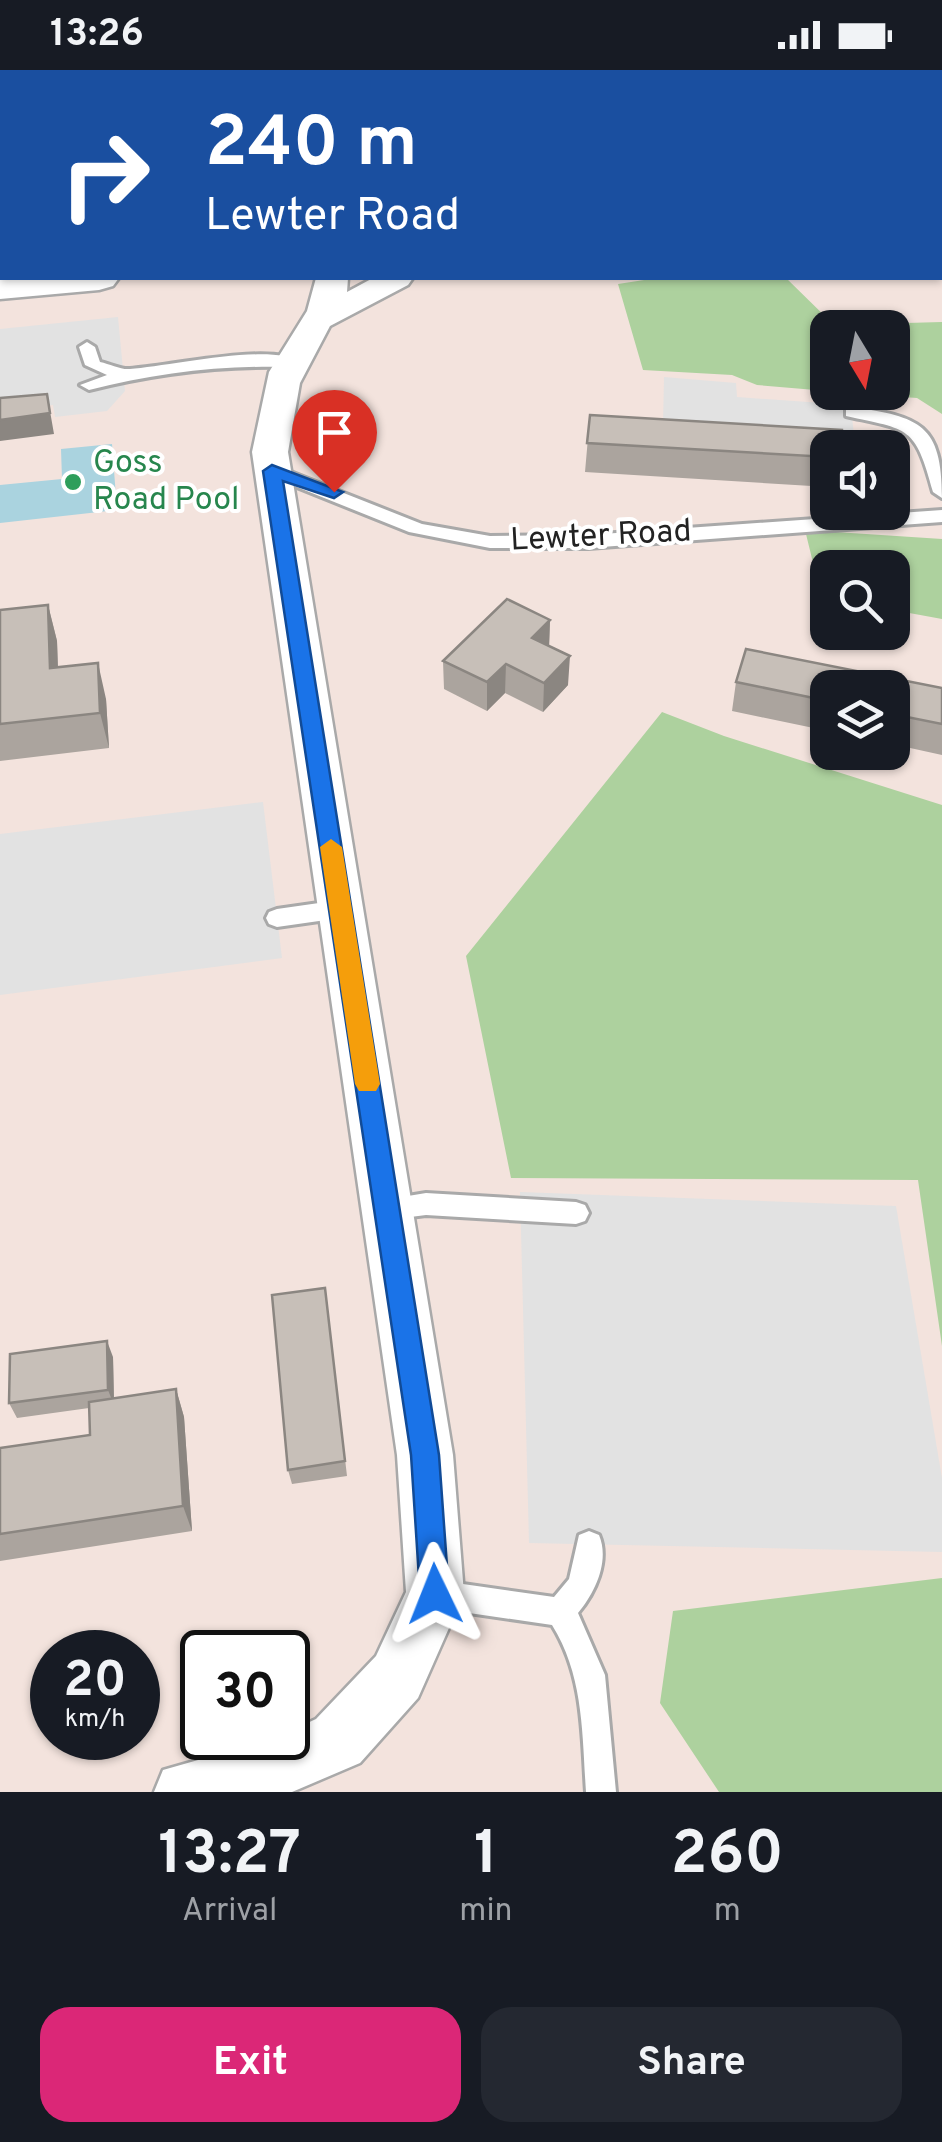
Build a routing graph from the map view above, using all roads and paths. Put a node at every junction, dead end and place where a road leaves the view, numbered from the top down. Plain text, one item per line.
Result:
1 (79, 280) edge
2 (389, 280) edge
3 (0, 288) edge
4 (325, 298) edge
5 (87, 347) dead end
6 (290, 362) junction
7 (124, 374) junction
8 (89, 385) dead end
9 (852, 412) dead end
10 (272, 471) junction
11 (942, 492) edge
12 (942, 516) edge
13 (340, 910) junction
14 (277, 918) dead end
15 (387, 1209) junction
16 (576, 1214) dead end
17 (588, 1545) dead end
18 (435, 1594) junction
19 (560, 1612) junction
20 (184, 1792) edge
21 (602, 1792) edge

1 - 3 street
2 - 4 street
4 - 6 street
5 - 7 lane
6 - 7 lane
6 - 10 street
7 - 8 lane
9 - 11 lane
10 - 12 lane, Lewter Road
10 - 13 street
13 - 14 lane
13 - 15 street
15 - 16 lane
15 - 18 street
17 - 19 lane
18 - 19 lane
18 - 20 street
19 - 21 lane

